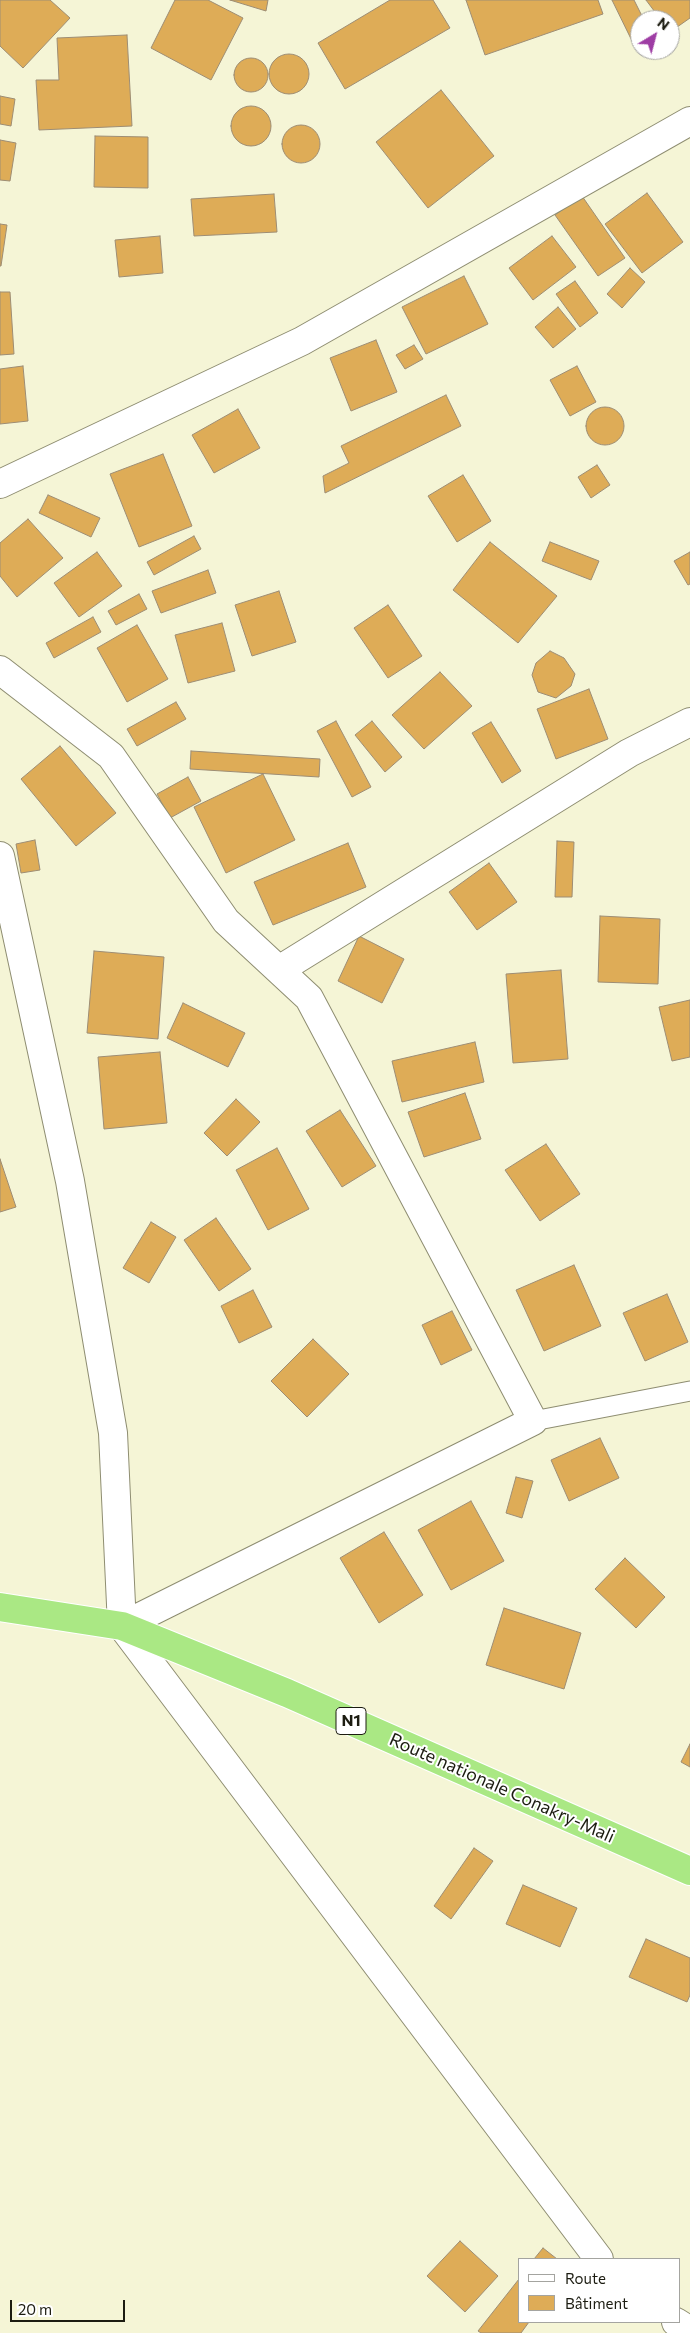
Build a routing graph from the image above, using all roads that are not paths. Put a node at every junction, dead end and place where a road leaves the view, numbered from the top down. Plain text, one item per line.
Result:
1 (690, 121) edge
2 (0, 484) edge
3 (0, 670) edge
4 (690, 722) edge
5 (0, 856) edge
6 (279, 970) junction
7 (690, 1391) edge
8 (533, 1421) junction
9 (0, 1607) edge
10 (122, 1626) junction
11 (690, 1871) edge
12 (598, 2258) edge
13 (678, 2323) edge
14 (690, 2331) edge

1 - 2 street
3 - 6 street
4 - 6 street
5 - 10 street
6 - 8 street
7 - 8 lane
8 - 10 street
9 - 10 highway, Route nationale Conakry-Mali / N1
10 - 11 highway, Route nationale Conakry-Mali / N1
10 - 12 street
13 - 14 street

